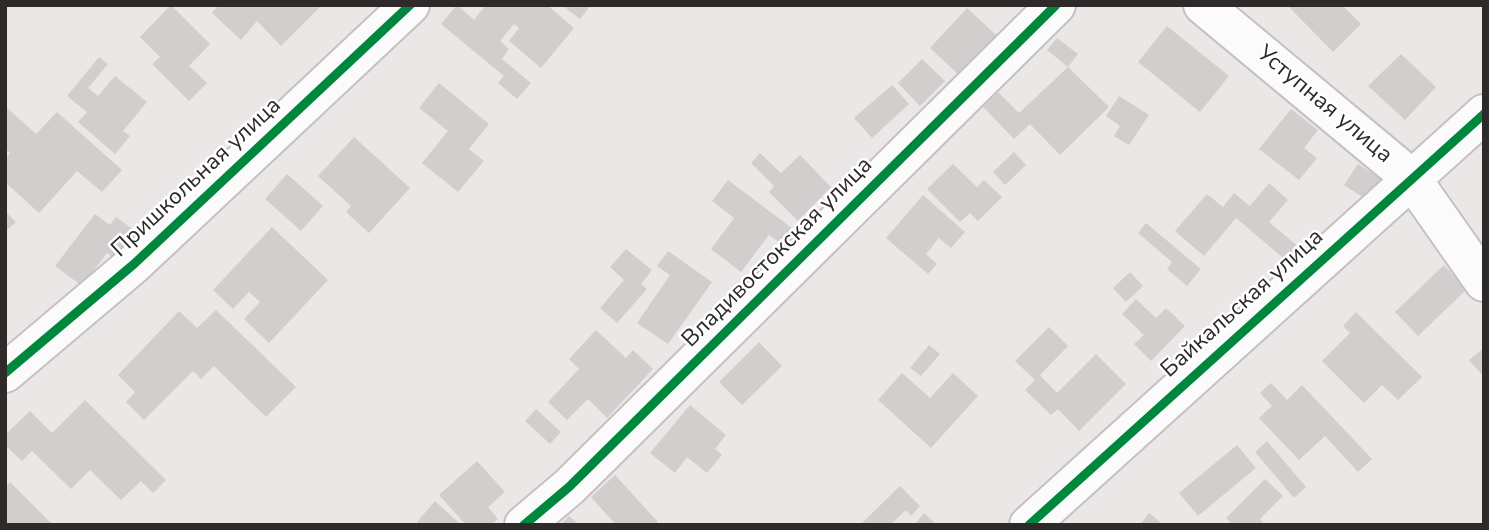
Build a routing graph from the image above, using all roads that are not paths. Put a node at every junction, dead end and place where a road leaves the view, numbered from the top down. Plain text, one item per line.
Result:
1 (410, 5) edge
2 (1056, 5) edge
3 (1203, 5) edge
4 (1484, 114) edge
5 (1411, 178) junction
6 (1484, 282) edge
7 (5, 373) edge
8 (524, 525) edge
9 (1029, 525) edge

1 - 7 street, Пришкольная улица
2 - 8 street, Владивостокская улица
3 - 5 street, Уступная улица
4 - 5 street, Байкальская улица
5 - 6 street, Уступная улица
5 - 9 street, Байкальская улица

